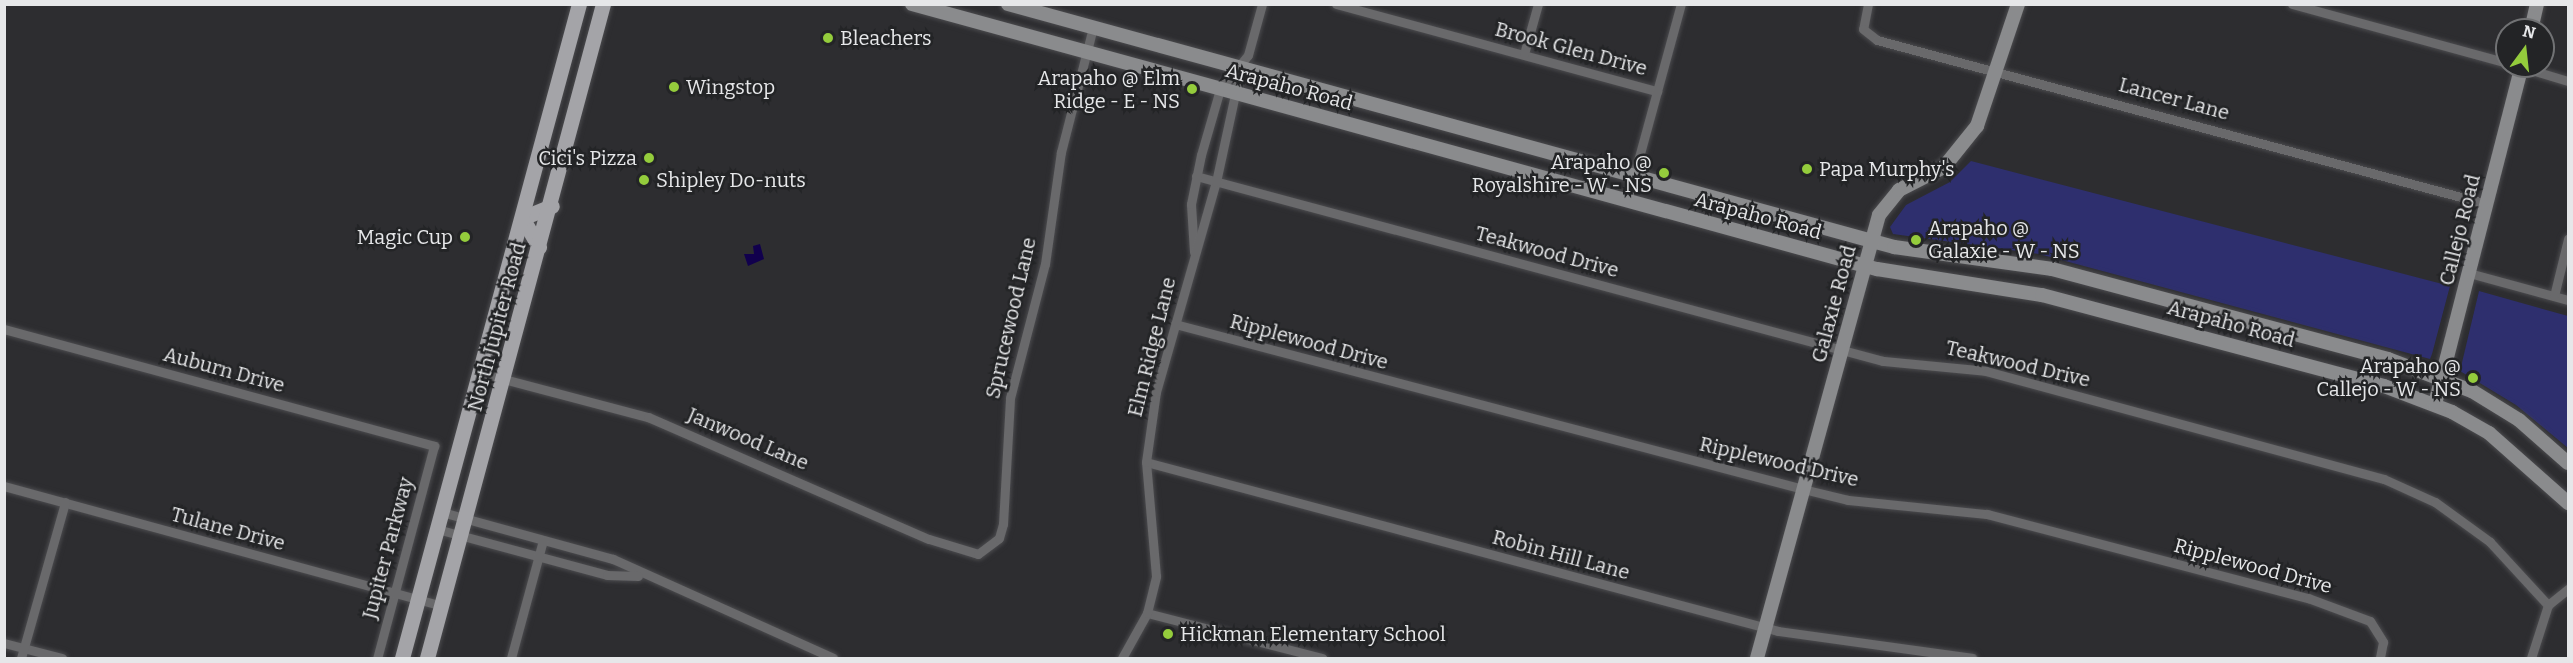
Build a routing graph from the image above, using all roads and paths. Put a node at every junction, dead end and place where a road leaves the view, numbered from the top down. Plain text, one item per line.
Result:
1 (579, 4) edge
2 (603, 4) edge
3 (912, 4) edge
4 (1008, 4) edge
5 (1262, 4) edge
6 (1336, 4) edge
7 (1538, 4) edge
8 (1681, 4) edge
9 (1868, 4) edge
10 (2018, 4) edge
11 (2292, 4) edge
12 (1093, 27) junction
13 (1087, 52) junction
14 (1524, 54) junction
15 (2495, 60) edge
16 (1241, 66) junction
17 (1999, 71) junction
18 (2517, 78) edge
19 (1220, 88) junction
20 (1657, 91) junction
21 (1238, 93) junction
22 (554, 99) junction
23 (578, 107) junction
24 (1635, 174) junction
25 (1196, 176) junction
26 (1216, 182) junction
27 (1627, 201) junction
28 (2487, 204) junction
29 (552, 206) junction
30 (522, 218) junction
31 (2568, 239) edge
32 (1871, 240) junction
33 (539, 247) junction
34 (1194, 252) junction
35 (1864, 266) junction
36 (2469, 273) junction
37 (2554, 296) junction
38 (2568, 300) edge
39 (1175, 324) junction
40 (4, 329) edge
41 (1841, 350) junction
42 (482, 373) junction
43 (2443, 377) junction
44 (505, 380) junction
45 (2435, 404) junction
46 (434, 446) joint
47 (1146, 462) junction
48 (2568, 462) edge
49 (4, 486) edge
50 (1803, 489) junction
51 (64, 502) junction
52 (2568, 503) edge
53 (442, 512) junction
54 (466, 519) junction
55 (437, 529) junction
56 (462, 536) junction
57 (543, 540) junction
58 (991, 546) joint
59 (538, 557) junction
60 (640, 576) junction
61 (2568, 589) edge
62 (395, 594) junction
63 (418, 600) junction
64 (2548, 605) junction
65 (442, 606) junction
66 (1147, 613) junction
67 (1765, 627) junction
68 (4, 643) edge
69 (24, 648) junction
70 (21, 658) edge
71 (62, 658) edge
72 (377, 658) edge
73 (402, 658) edge
74 (427, 658) edge
75 (511, 658) edge
76 (833, 658) edge
77 (1122, 658) edge
78 (1322, 658) edge
79 (1757, 658) edge
80 (1972, 658) edge
81 (2380, 658) edge
82 (2531, 658) edge

1 - 22 main road, North Jupiter Road
2 - 23 main road, North Jupiter Road
3 - 13 main road, Arapaho Road
4 - 12 main road, Arapaho Road
5 - 16 street, Elm Ridge Lane
6 - 14 street, Brook Glen Drive
7 - 14 street
8 - 20 street
9 - 17 street, Lancer Lane
10 - 17 main road, Galaxie Road
11 - 15 street
12 - 13 street, Sprucewood Lane
12 - 16 main road, Arapaho Road
13 - 19 main road, Arapaho Road
13 - 58 street, Sprucewood Lane
14 - 20 street, Brook Glen Drive
16 - 19 street, Elm Ridge Lane
16 - 21 street, Elm Ridge Lane
16 - 24 main road, Arapaho Road
17 - 28 street, Lancer Lane
17 - 32 main road, Galaxie Road
18 - 28 main road, Callejo Road
19 - 21 main road, Arapaho Road
19 - 25 street, Elm Ridge Lane
20 - 24 street
21 - 26 street, Elm Ridge Lane
21 - 27 main road, Arapaho Road
22 - 23 main road
22 - 30 main road, North Jupiter Road
23 - 29 main road, North Jupiter Road
24 - 27 street
24 - 32 main road, Arapaho Road
25 - 26 street, Teakwood Drive
25 - 34 street, Elm Ridge Lane
26 - 34 street, Elm Ridge Lane
26 - 41 street, Teakwood Drive
27 - 35 main road, Arapaho Road
28 - 36 main road, Callejo Road
29 - 30 main road
29 - 33 main road, North Jupiter Road
30 - 33 main road
30 - 42 main road, North Jupiter Road
31 - 37 street
32 - 35 main road, Galaxie Road
32 - 43 main road, Arapaho Road
33 - 44 main road, North Jupiter Road
34 - 39 street, Elm Ridge Lane
35 - 41 main road, Galaxie Road
35 - 45 main road, Arapaho Road
36 - 37 street
36 - 43 main road, Callejo Road
37 - 38 street
39 - 47 street, Elm Ridge Lane
39 - 50 street, Ripplewood Drive
40 - 46 street, Auburn Drive
41 - 50 main road, Galaxie Road
41 - 64 street, Teakwood Drive
42 - 44 street, Janwood Lane
42 - 53 main road, North Jupiter Road
43 - 45 main road, Callejo Road
43 - 48 main road, Arapaho Road
44 - 54 main road, North Jupiter Road
44 - 58 street, Janwood Lane
45 - 52 main road, Arapaho Road
46 - 62 street, Jupiter Parkway
47 - 66 street, Elm Ridge Lane
47 - 67 street, Robin Hill Lane
49 - 51 street, Tulane Drive
50 - 67 main road, Galaxie Road
50 - 81 street, Ripplewood Drive
51 - 62 street, Tulane Drive
51 - 69 street
53 - 54 street
53 - 55 main road, North Jupiter Road
54 - 56 main road, North Jupiter Road
54 - 57 street
55 - 56 street
55 - 63 main road, North Jupiter Road
56 - 59 street
56 - 65 main road, North Jupiter Road
57 - 59 street
57 - 60 street
59 - 60 street
59 - 75 street
60 - 76 street
61 - 64 street
62 - 63 street, Tulane Drive
62 - 72 street, Jupiter Parkway
63 - 65 street, Tulane Drive
63 - 73 main road, North Jupiter Road
64 - 82 street
65 - 74 main road, North Jupiter Road
66 - 77 street, Elm Ridge Lane
66 - 78 street
67 - 79 main road, Galaxie Road
67 - 80 street, Robin Hill Lane
68 - 69 street
69 - 70 street
69 - 71 street

